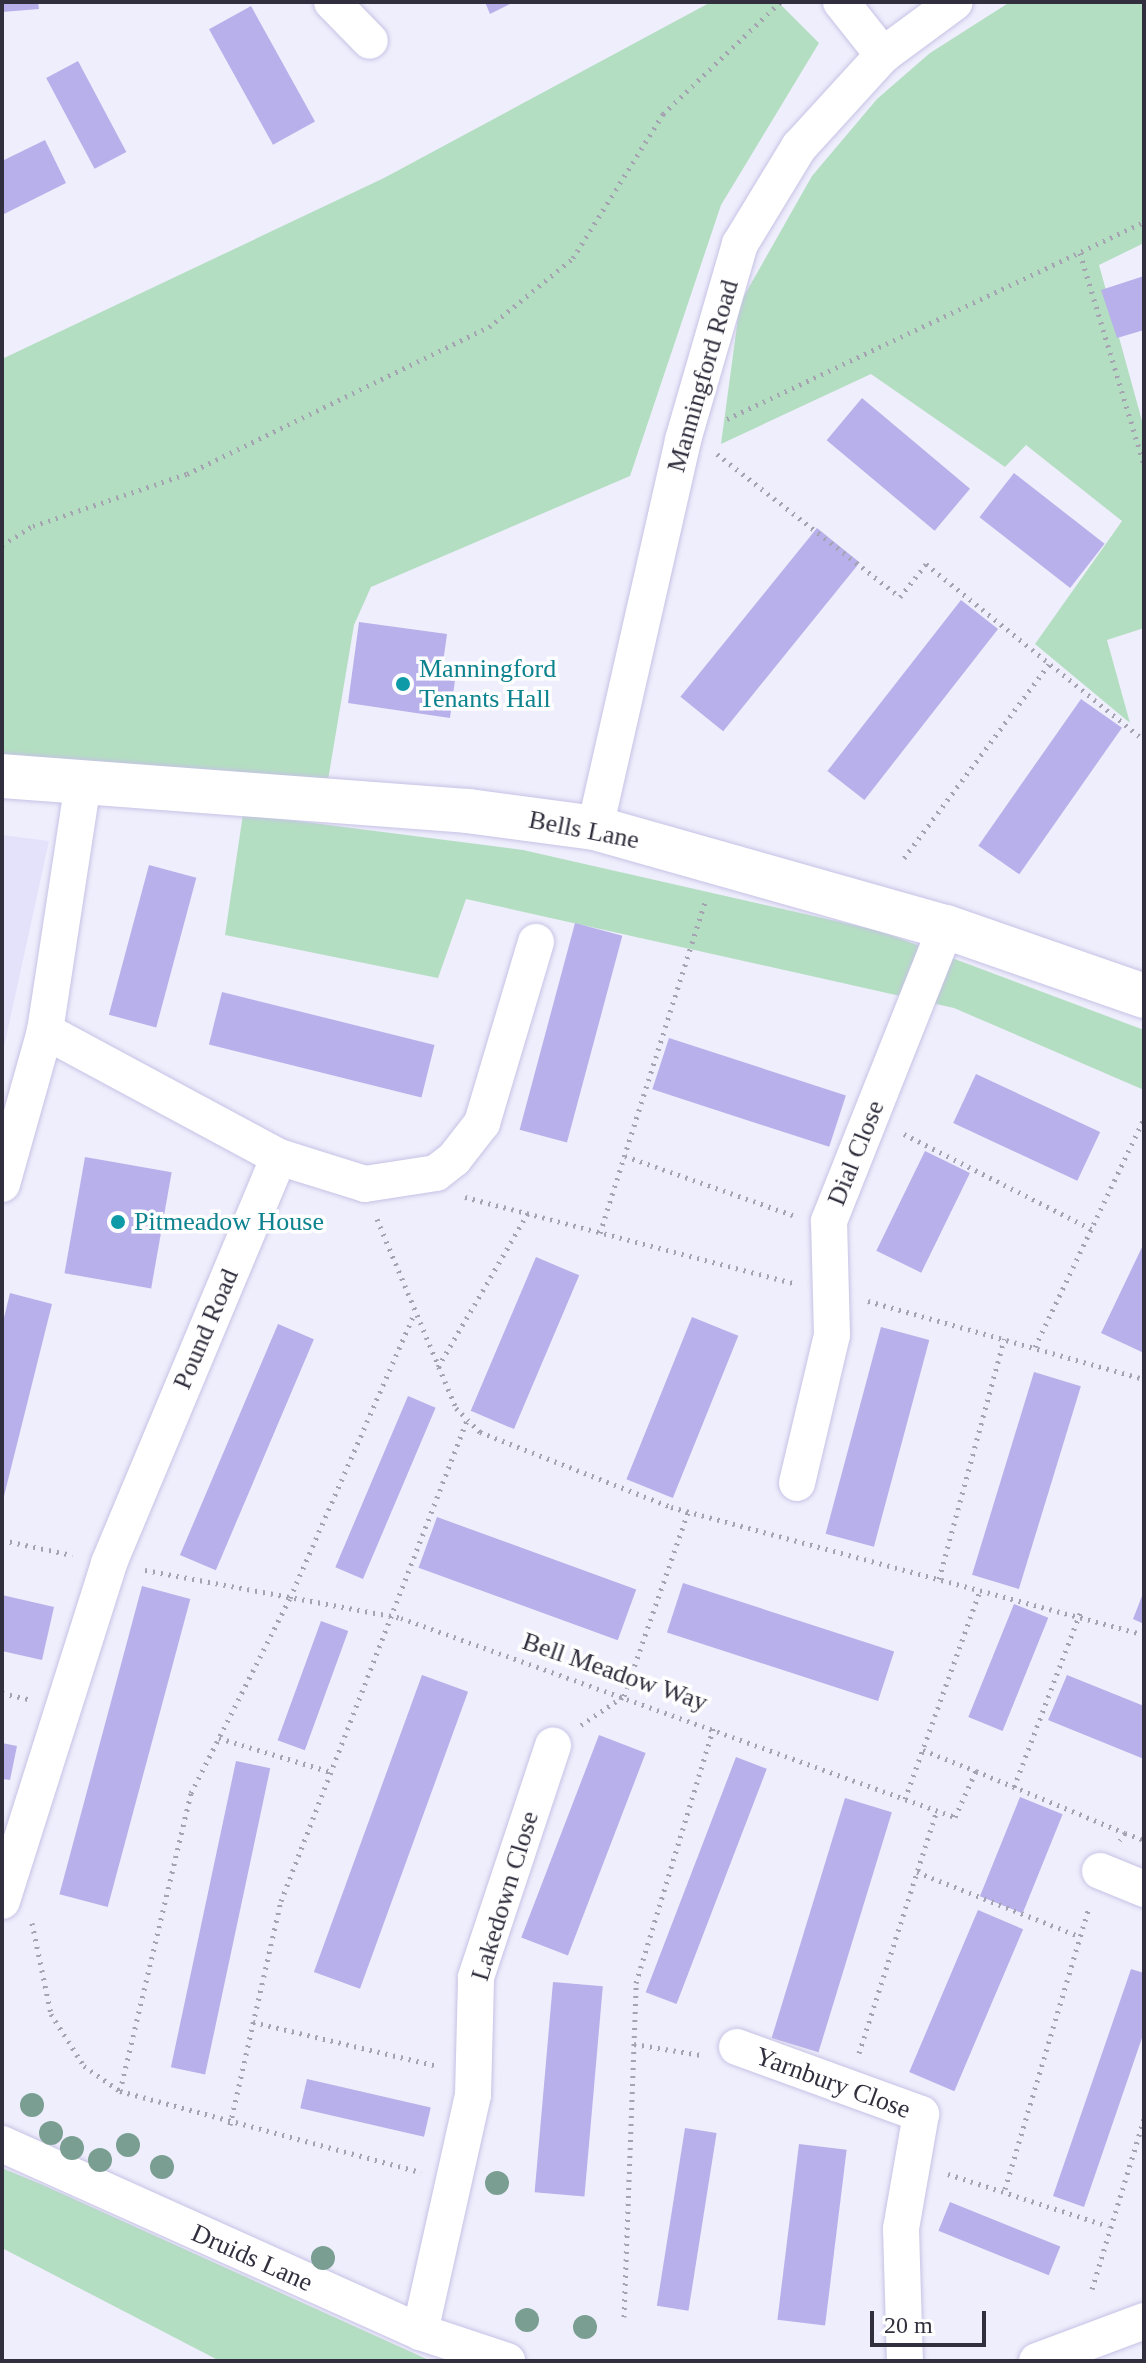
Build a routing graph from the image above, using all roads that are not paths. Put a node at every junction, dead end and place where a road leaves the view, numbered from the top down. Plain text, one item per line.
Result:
1 (332, 2) edge
2 (841, 2) edge
3 (955, 2) edge
4 (370, 41) dead end
5 (883, 55) junction
6 (2, 776) edge
7 (83, 782) junction
8 (595, 828) junction
9 (946, 927) junction
10 (536, 942) dead end
11 (1144, 996) edge
12 (45, 1031) junction
13 (279, 1157) junction
14 (2, 1184) edge
15 (797, 1483) dead end
16 (553, 1745) road end
17 (1100, 1871) road end
18 (1144, 1889) edge
19 (16, 1906) edge
20 (737, 2047) road end
21 (2, 2144) edge
22 (1144, 2321) edge
23 (420, 2332) junction
24 (507, 2361) edge
25 (905, 2361) edge
26 (1037, 2361) edge

1 - 4 street
2 - 5 street
3 - 5 street, Manningford Road
5 - 8 street, Manningford Road
6 - 7 street, Bells Lane
7 - 8 street, Bells Lane
7 - 12 street
8 - 9 street, Bells Lane
9 - 11 street, Bells Lane
9 - 15 street, Dial Close
10 - 13 street
12 - 13 street
12 - 14 street
13 - 19 street, Pound Road
16 - 23 street, Lakedown Close
17 - 18 street
20 - 25 street, Yarnbury Close
21 - 23 street, Druids Lane
22 - 26 street
23 - 24 street, Druids Lane

